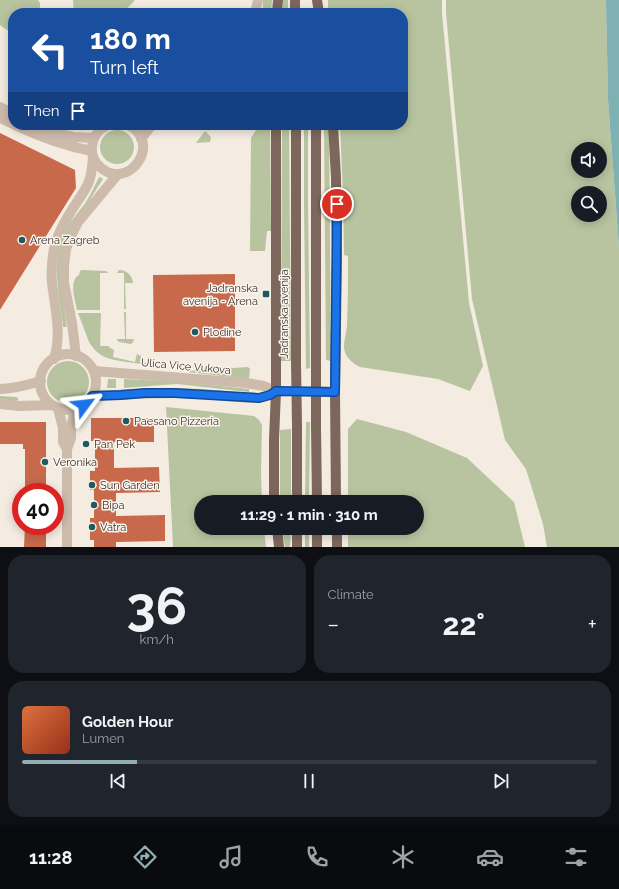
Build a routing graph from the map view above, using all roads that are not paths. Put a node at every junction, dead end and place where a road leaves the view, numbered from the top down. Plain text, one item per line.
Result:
1 (28, 130) edge
2 (48, 130) edge
3 (99, 130) edge
4 (136, 130) edge
5 (148, 130) edge
6 (276, 130) edge
7 (296, 130) edge
8 (316, 130) edge
9 (333, 130) edge
10 (94, 138) junction
11 (141, 139) junction
12 (93, 154) junction
13 (118, 174) junction
14 (76, 356) junction
15 (54, 359) junction
16 (94, 371) junction
17 (41, 381) junction
18 (0, 389) edge
19 (276, 391) junction
20 (335, 392) junction
21 (92, 396) junction
22 (0, 404) edge
23 (55, 407) junction
24 (75, 409) junction
25 (67, 449) junction
26 (274, 495) edge
27 (297, 495) edge
28 (317, 495) edge
29 (336, 495) edge
30 (278, 535) edge
31 (297, 535) edge
32 (317, 535) edge
33 (337, 535) edge
34 (67, 547) edge
35 (279, 547) edge
36 (297, 547) edge
37 (317, 547) edge
38 (337, 547) edge

1 - 12 street
2 - 10 street
3 - 10 street
4 - 11 street
5 - 11 street
6 - 19 main road
7 - 27 main road, Jadranska avenija, bridge
8 - 28 main road, bridge
9 - 20 main road
10 - 12 street
11 - 13 street
12 - 13 street
12 - 15 street
13 - 14 street
14 - 15 street
14 - 16 street
15 - 17 street
16 - 19 street, Ulica Vice Vukova
16 - 21 street
17 - 18 street
17 - 23 street
19 - 20 street, Ulica Vice Vukova
19 - 21 street, Ulica Vice Vukova
19 - 26 main road
20 - 29 main road
21 - 24 street
22 - 23 street
23 - 24 street
23 - 25 street
24 - 25 street
25 - 34 street
30 - 35 main road
31 - 36 main road
32 - 37 main road
33 - 38 main road

